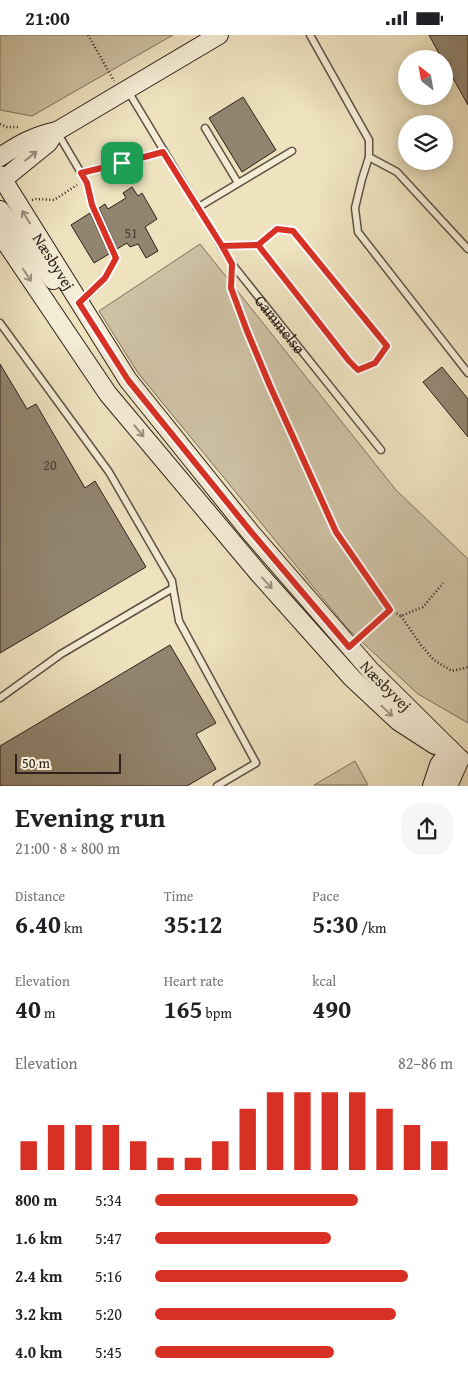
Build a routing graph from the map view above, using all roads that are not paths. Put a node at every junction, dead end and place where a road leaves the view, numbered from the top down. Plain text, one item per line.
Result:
1 (219, 35) edge
2 (310, 35) edge
3 (127, 90) junction
4 (205, 128) dead end
5 (56, 131) junction
6 (292, 151) dead end
7 (163, 152) junction
8 (0, 157) edge
9 (369, 157) junction
10 (81, 173) junction
11 (1, 178) edge
12 (238, 183) junction
13 (197, 208) junction
14 (0, 210) edge
15 (0, 234) edge
16 (258, 245) junction
17 (222, 246) junction
18 (468, 249) edge
19 (79, 303) junction
20 (0, 323) edge
21 (468, 373) edge
22 (381, 450) dead end
23 (173, 588) junction
24 (0, 698) edge
25 (456, 756) edge
26 (217, 785) edge
27 (432, 785) edge
28 (448, 785) edge

1 - 3 street
2 - 9 lane
3 - 5 street
3 - 7 lane, Gammelsø
4 - 12 lane
5 - 8 street
5 - 10 lane
11 -> 5 street
6 - 12 lane
7 - 10 lane
7 - 13 lane, Gammelsø
9 - 18 lane
9 - 21 lane
10 - 19 lane
19 -> 11 street, Næsbyvej
12 - 13 lane
13 - 17 lane, Gammelsø
14 - 19 street
15 -> 25 street, Næsbyvej
16 - 16 lane
16 - 17 lane
17 - 22 lane, Gammelsø
19 - 25 street, Næsbyvej
20 - 23 lane
23 - 24 lane
23 - 26 lane
25 - 27 street
25 - 28 street

